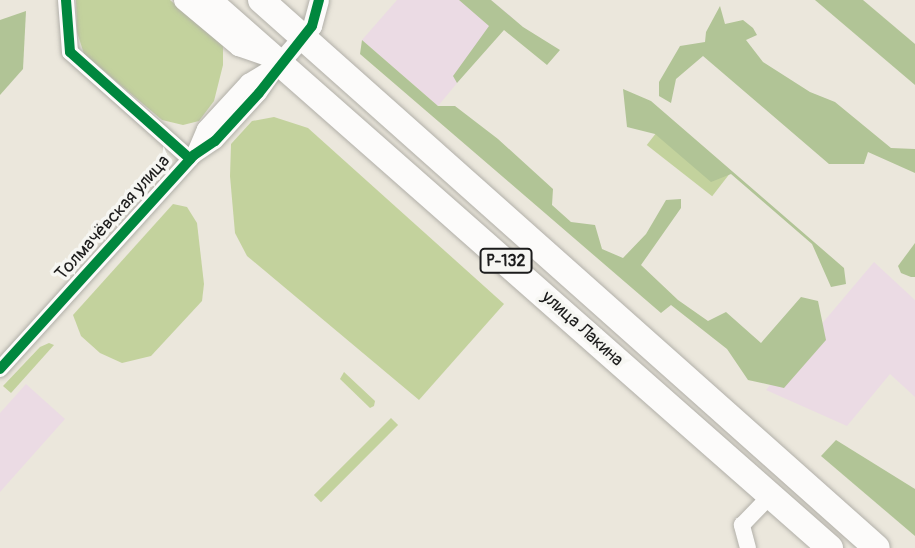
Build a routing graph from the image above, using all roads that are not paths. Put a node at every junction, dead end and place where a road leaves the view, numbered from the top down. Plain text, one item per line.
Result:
1 (66, 0) edge
2 (183, 0) edge
3 (208, 0) edge
4 (261, 0) edge
5 (319, 0) edge
6 (303, 36) junction
7 (281, 61) junction
8 (192, 157) junction
9 (0, 369) edge
10 (770, 496) junction
11 (748, 548) edge
12 (830, 548) edge
13 (877, 548) edge

1 - 8 street
2 - 7 street
3 - 7 highway, улица Лакина / Р-132
4 - 6 highway, улица Лакина / Р-132
5 - 6 street
6 - 7 street
6 - 13 highway, улица Лакина / Р-132
7 - 8 street, Толмачёвская улица
7 - 10 highway, улица Лакина / Р-132
8 - 9 street, Толмачёвская улица
10 - 11 street
10 - 12 highway, улица Лакина / Р-132

